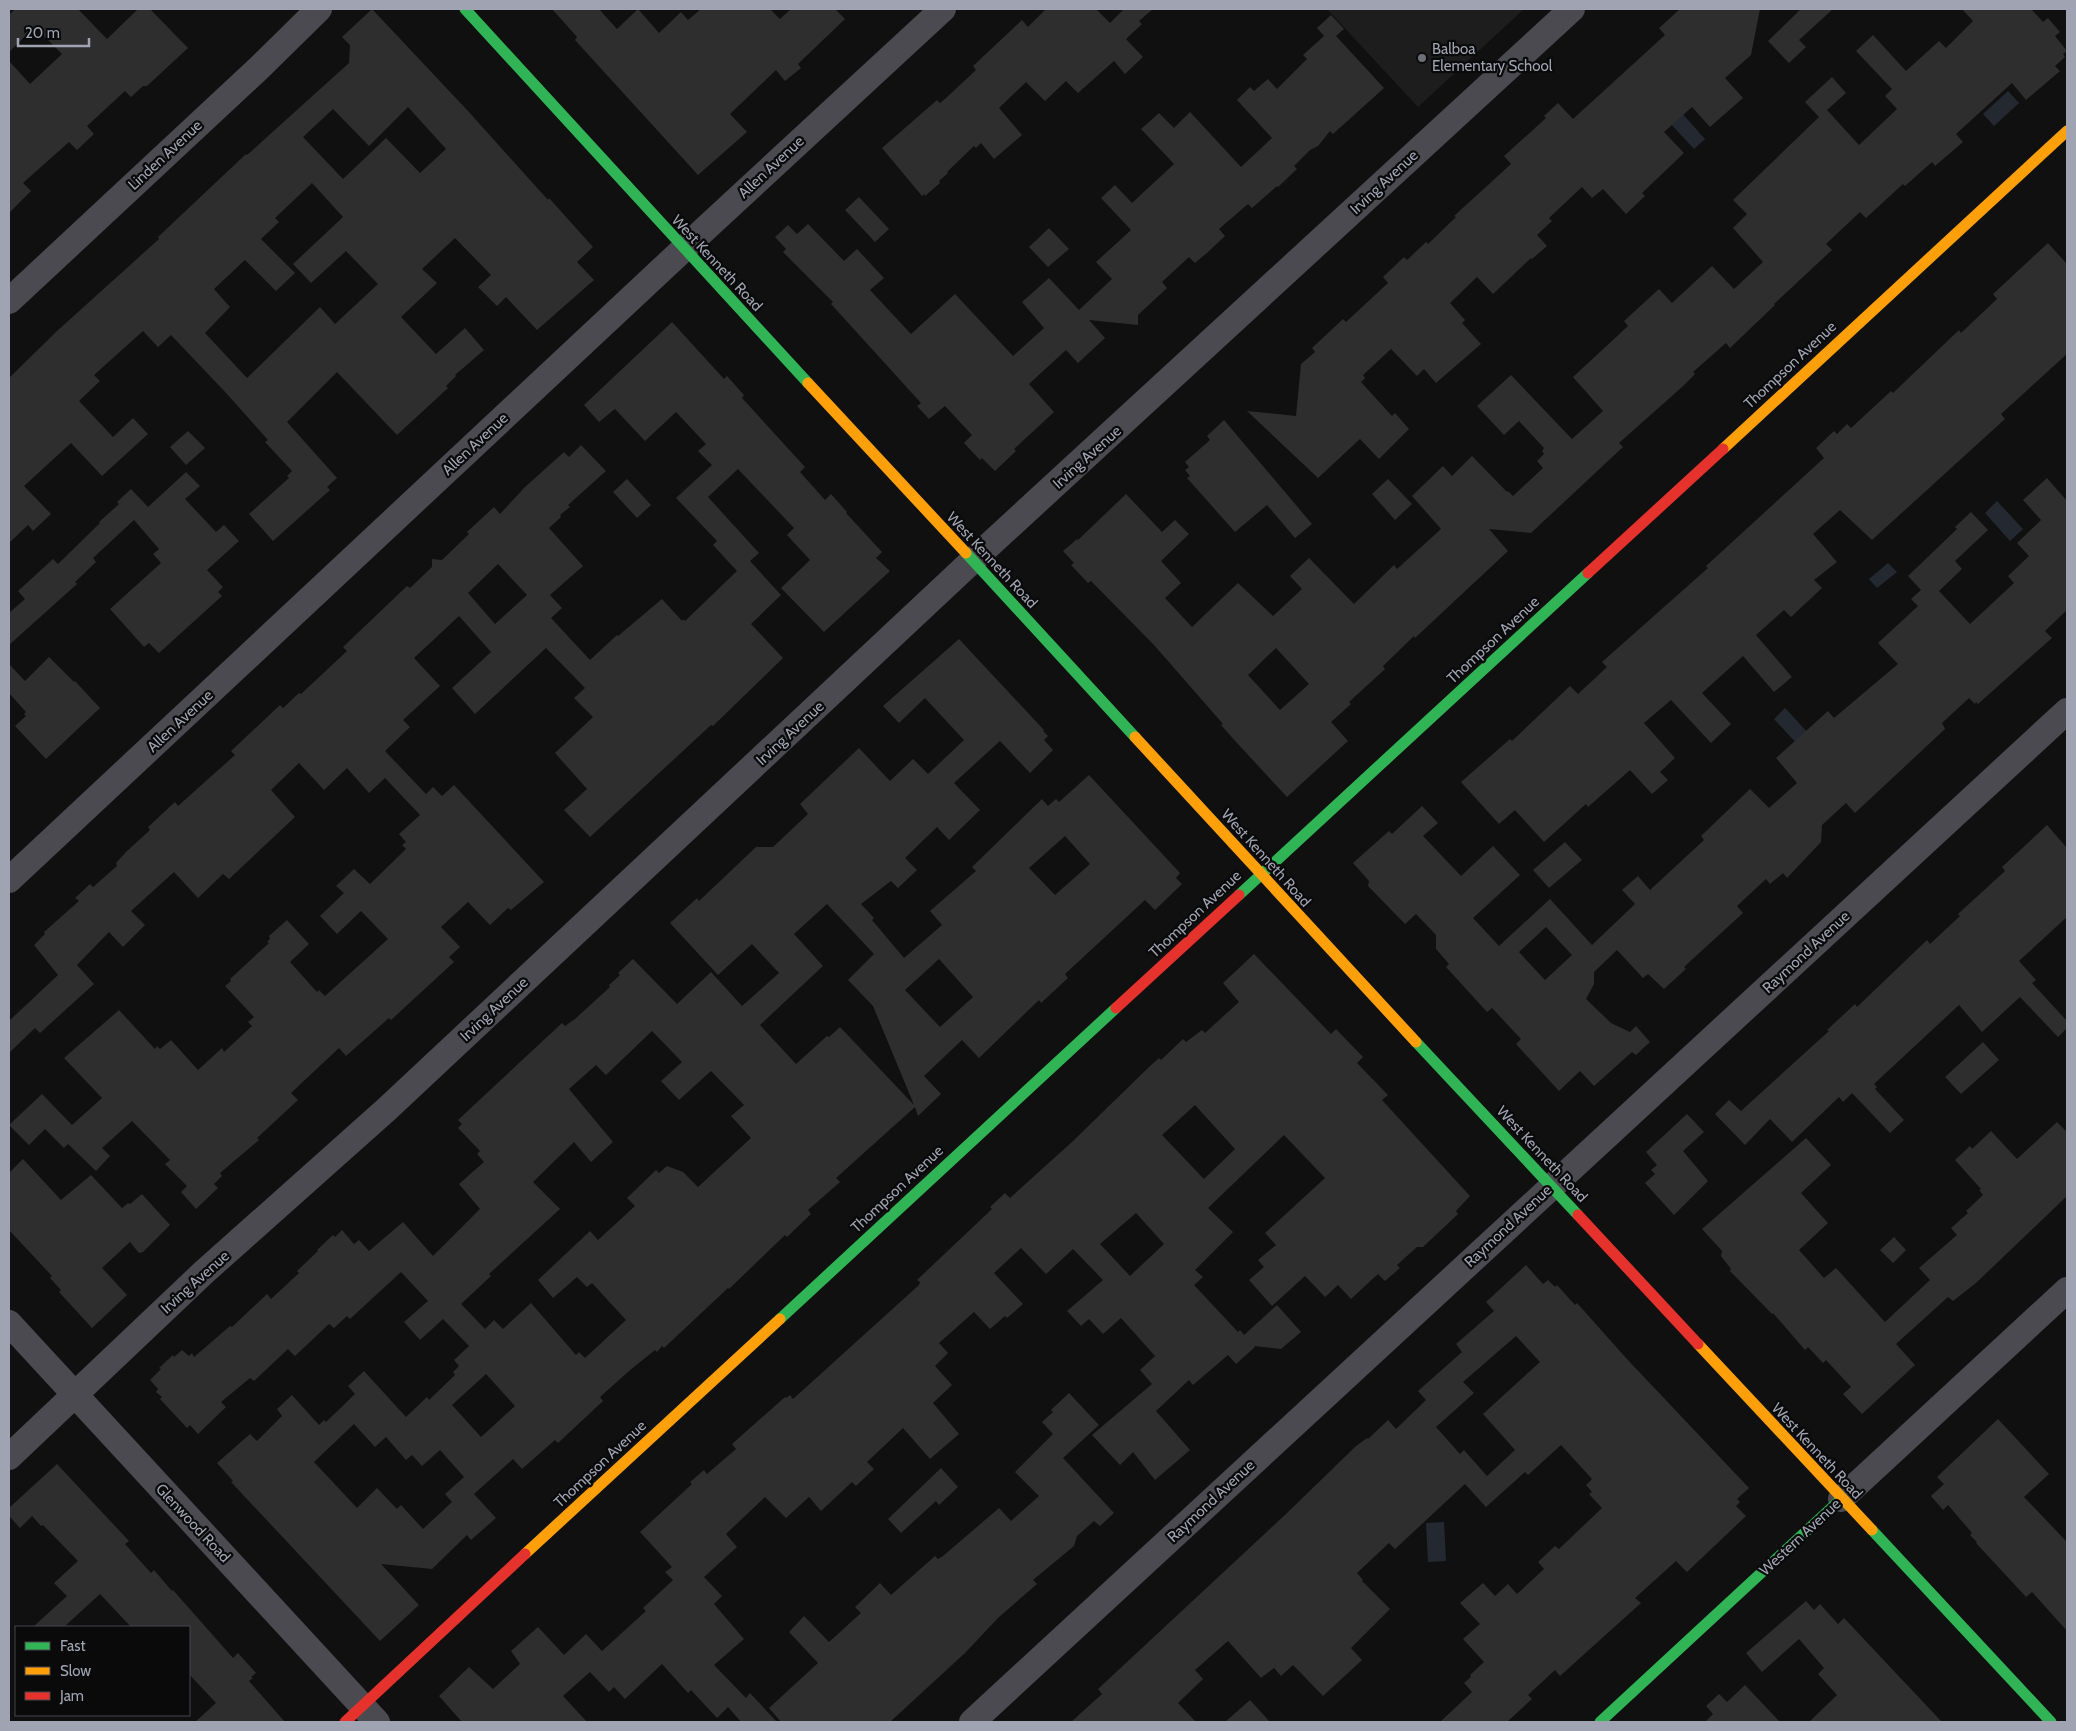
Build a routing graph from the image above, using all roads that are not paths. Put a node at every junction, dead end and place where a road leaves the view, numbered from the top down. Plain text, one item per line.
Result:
1 (319, 9) edge
2 (465, 9) edge
3 (943, 9) edge
4 (1572, 9) edge
5 (2067, 131) edge
6 (684, 249) junction
7 (9, 301) edge
8 (972, 561) junction
9 (2067, 711) edge
10 (1260, 874) junction
11 (9, 880) edge
12 (1552, 1186) junction
13 (2067, 1290) edge
14 (9, 1323) edge
15 (74, 1395) junction
16 (9, 1457) edge
17 (1841, 1499) junction
18 (362, 1717) edge
19 (972, 1722) edge
20 (1600, 1722) edge
21 (2051, 1722) edge

1 - 7 street, Linden Avenue
2 - 6 street, West Kenneth Road
3 - 6 street, Allen Avenue
4 - 8 street, Irving Avenue
5 - 10 street, Thompson Avenue
6 - 8 street, West Kenneth Road
6 - 11 street, Allen Avenue
8 - 10 street, West Kenneth Road
8 - 15 street, Irving Avenue
9 - 12 street, Raymond Avenue
10 - 12 street, West Kenneth Road
10 - 18 street, Thompson Avenue
12 - 17 street, West Kenneth Road
12 - 19 street, Raymond Avenue
13 - 17 street, Western Avenue
14 - 15 street, Glenwood Road
15 - 16 street, Irving Avenue
15 - 18 street, Glenwood Road
17 - 20 street, Western Avenue
17 - 21 street, West Kenneth Road

